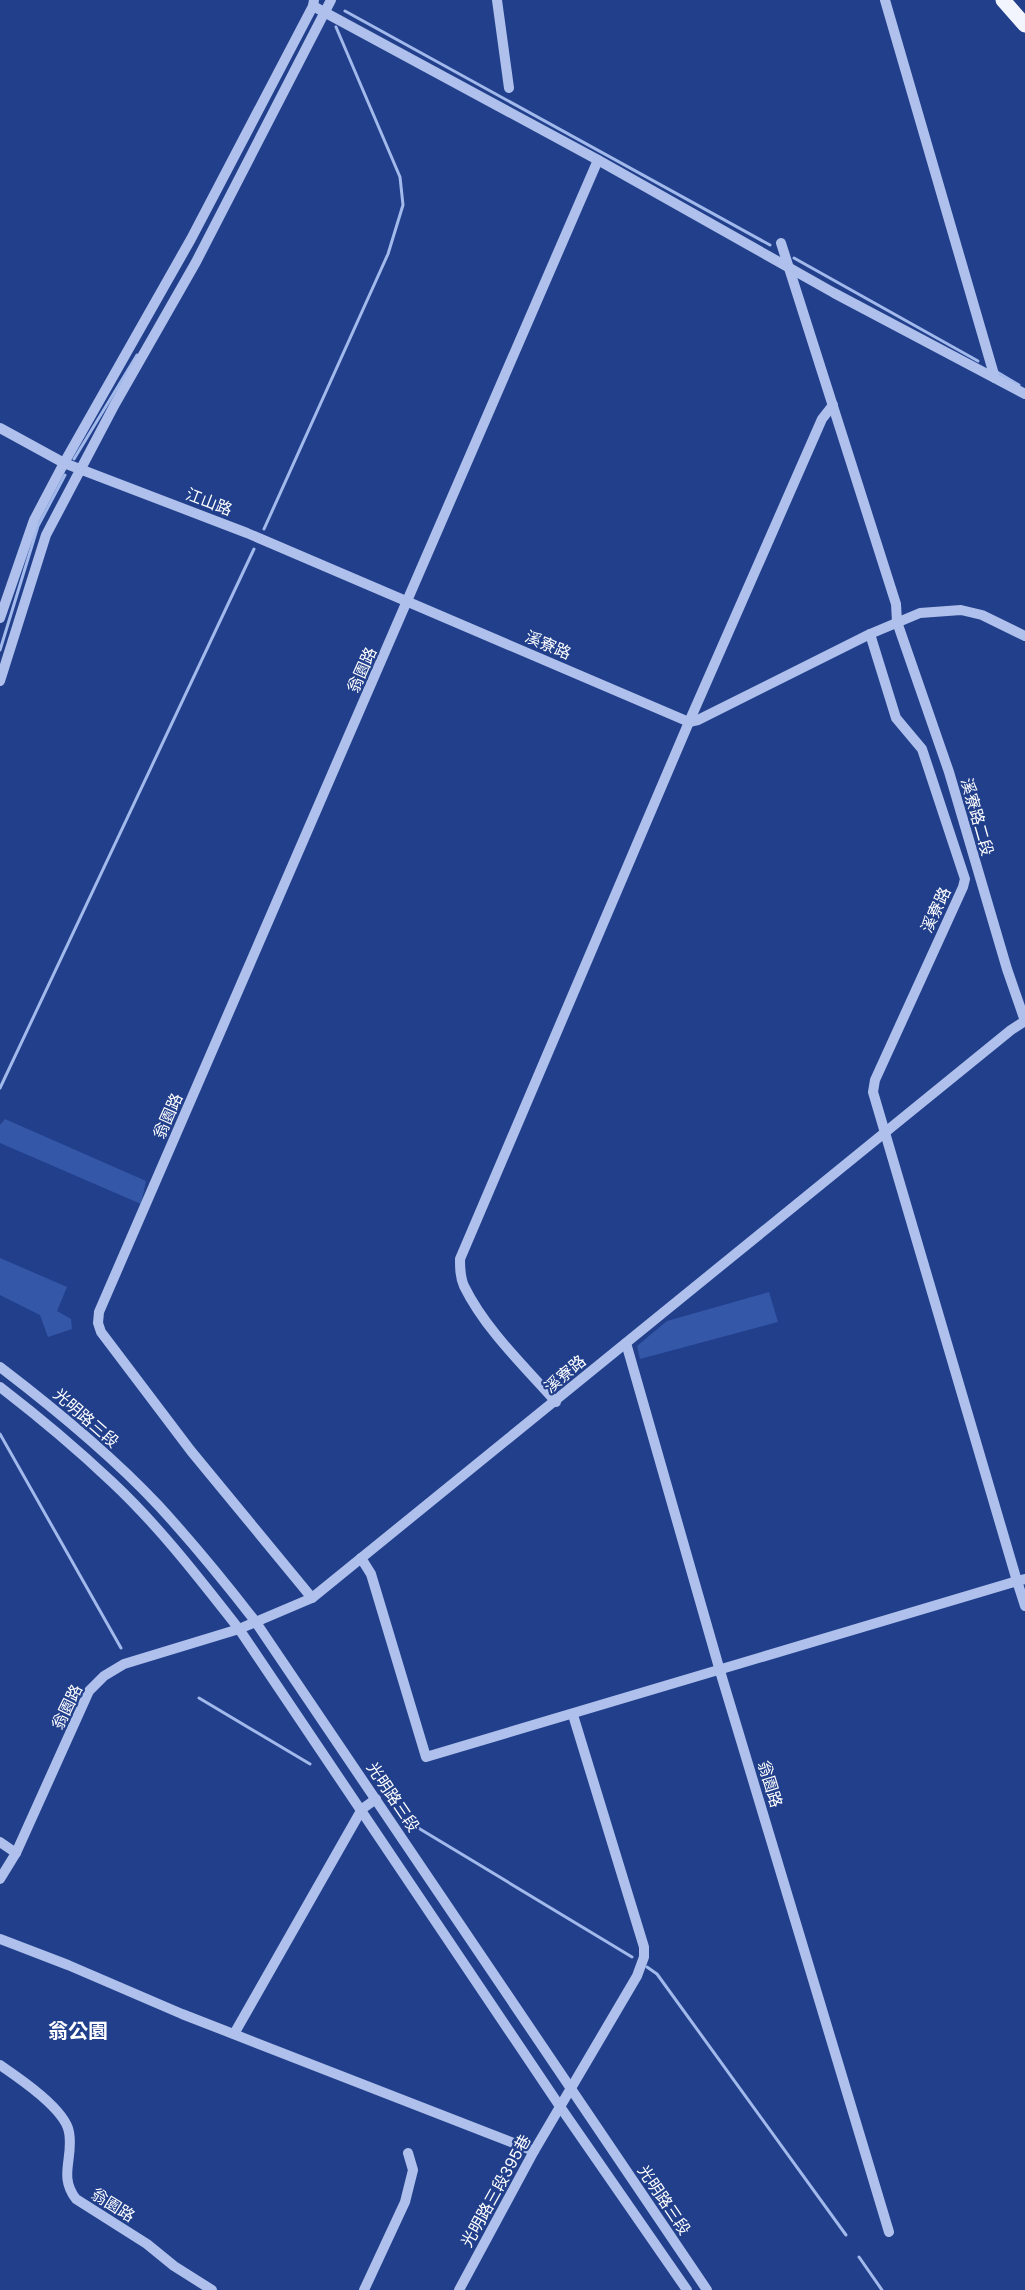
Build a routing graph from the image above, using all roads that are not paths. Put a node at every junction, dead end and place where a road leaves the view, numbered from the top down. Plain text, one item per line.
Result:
1 (332, 0) edge
2 (497, 0) edge
3 (885, 0) edge
4 (1003, 0) edge
5 (314, 3) edge
6 (326, 12) junction
7 (1025, 25) edge
8 (509, 88) dead end
9 (598, 160) junction
10 (781, 243) dead end
11 (788, 266) junction
12 (995, 378) junction
13 (1025, 394) edge
14 (833, 405) junction
15 (0, 428) edge
16 (64, 463) junction
17 (80, 469) junction
18 (409, 601) junction
19 (0, 618) edge
20 (897, 622) junction
21 (870, 634) junction
22 (1025, 636) edge
23 (0, 681) edge
24 (689, 722) junction
25 (1025, 1021) edge
26 (884, 1133) junction
27 (626, 1343) junction
28 (0, 1366) edge
29 (0, 1387) edge
30 (556, 1402) junction
31 (361, 1558) junction
32 (1021, 1580) edge
33 (312, 1598) junction
34 (1025, 1606) edge
35 (255, 1621) junction
36 (238, 1629) junction
37 (720, 1671) junction
38 (573, 1715) junction
39 (376, 1798) junction
40 (362, 1809) junction
41 (0, 1842) edge
42 (16, 1853) junction
43 (0, 1879) edge
44 (0, 1939) edge
45 (234, 2034) junction
46 (0, 2065) edge
47 (572, 2086) junction
48 (561, 2108) junction
49 (534, 2151) junction
50 (408, 2153) dead end
51 (889, 2232) dead end
52 (212, 2290) edge
53 (364, 2290) edge
54 (459, 2290) edge
55 (687, 2290) edge
56 (707, 2290) edge

1 - 6 street
2 - 8 street
3 - 12 street
4 - 7 main road
5 - 6 street
5 - 16 street
6 - 9 street
6 - 17 street
9 - 11 street
9 - 18 street, 翁園路
10 - 11 street, 溪寮路二段
11 - 12 street
11 - 14 street, 溪寮路二段
12 - 13 street
14 - 20 street, 溪寮路二段
14 - 24 street
15 - 16 street, 江山路
16 - 17 street, 江山路
16 - 19 street
17 - 18 street, 江山路
17 - 23 street
18 - 24 street, 溪寮路
18 - 33 street, 翁園路
20 - 21 street
20 - 22 street
20 - 25 street, 溪寮路二段
21 - 24 street
21 - 26 street, 溪寮路
24 - 30 street
25 - 26 street, 溪寮路
26 - 27 street, 溪寮路
26 - 32 street, 溪寮路
27 - 30 street, 溪寮路
27 - 37 street, 翁園路
28 - 35 street, 光明路三段
29 - 36 street, 光明路三段
30 - 31 street, 溪寮路
31 - 33 street, 溪寮路
31 - 38 street
32 - 34 street, 溪寮路
32 - 37 street
33 - 35 street, 溪寮路
35 - 36 street, 翁園路
35 - 39 street, 光明路三段
36 - 40 street, 光明路三段
36 - 42 street, 翁園路
37 - 38 street
37 - 51 street, 翁園路
38 - 47 street
39 - 40 street
39 - 47 street, 光明路三段
40 - 45 street
40 - 48 street, 光明路三段
41 - 42 street
42 - 43 street, 翁園路
44 - 45 street
45 - 49 street
46 - 52 street, 翁園路
47 - 48 street
47 - 56 street, 光明路三段
48 - 49 street, 光明路三段395巷
48 - 55 street, 光明路三段
49 - 54 street, 光明路三段395巷
50 - 53 street

